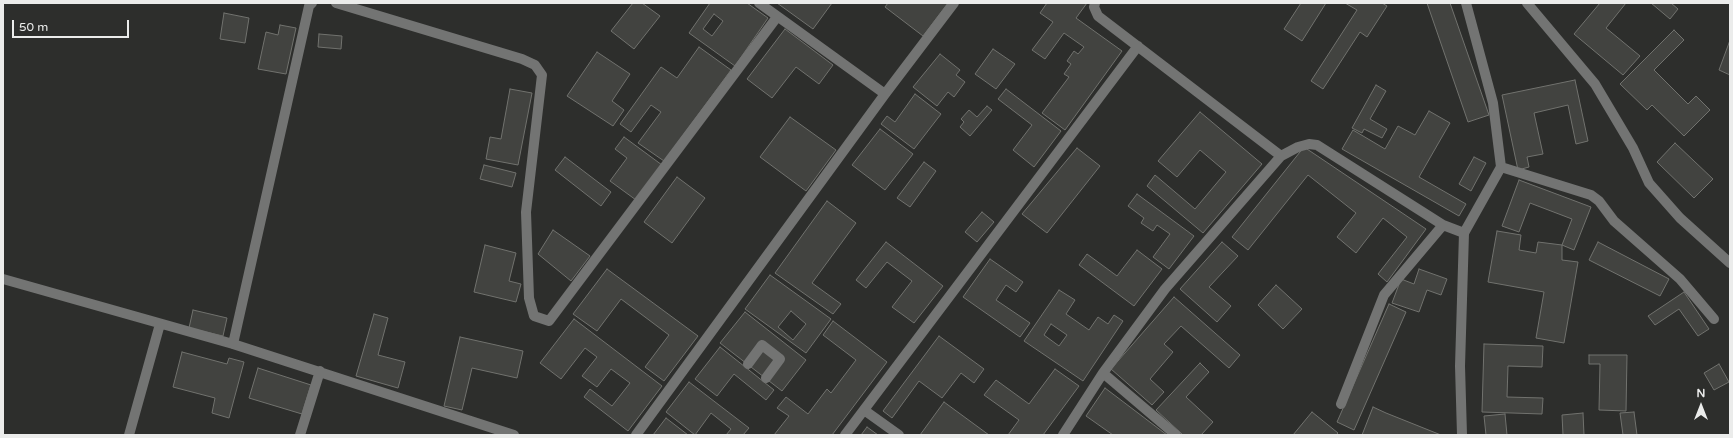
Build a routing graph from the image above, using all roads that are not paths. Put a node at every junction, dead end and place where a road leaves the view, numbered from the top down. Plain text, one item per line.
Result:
1 (312, 3) edge
2 (336, 3) edge
3 (759, 3) edge
4 (954, 3) edge
5 (1095, 3) edge
6 (1466, 3) edge
7 (1527, 3) edge
8 (777, 17) junction
9 (1138, 46) junction
10 (884, 94) junction
11 (1281, 156) junction
12 (1501, 167) junction
13 (1443, 225) junction
14 (1464, 233) junction
15 (1730, 262) edge
16 (3, 279) edge
17 (1714, 319) dead end
18 (160, 324) junction
19 (233, 344) junction
20 (748, 364) dead end
21 (320, 371) junction
22 (1103, 373) junction
23 (766, 378) dead end
24 (1341, 404) dead end
25 (864, 410) junction
26 (129, 435) edge
27 (300, 435) edge
28 (514, 435) edge
29 (636, 435) edge
30 (845, 435) edge
31 (899, 435) edge
32 (1063, 435) edge
33 (1176, 435) edge
34 (1462, 435) edge

1 - 19 street
2 - 8 street
3 - 8 street
4 - 10 street
5 - 9 street
6 - 12 street
7 - 15 street
8 - 10 street
9 - 11 street
9 - 25 street
10 - 29 street
11 - 13 street
11 - 22 street
12 - 14 street
12 - 17 street
13 - 14 street
13 - 24 street
14 - 34 street
16 - 18 street
18 - 19 street
18 - 26 street
19 - 21 street
20 - 23 street
21 - 27 street
21 - 28 street
22 - 32 street
22 - 33 street
25 - 30 street
25 - 31 street

